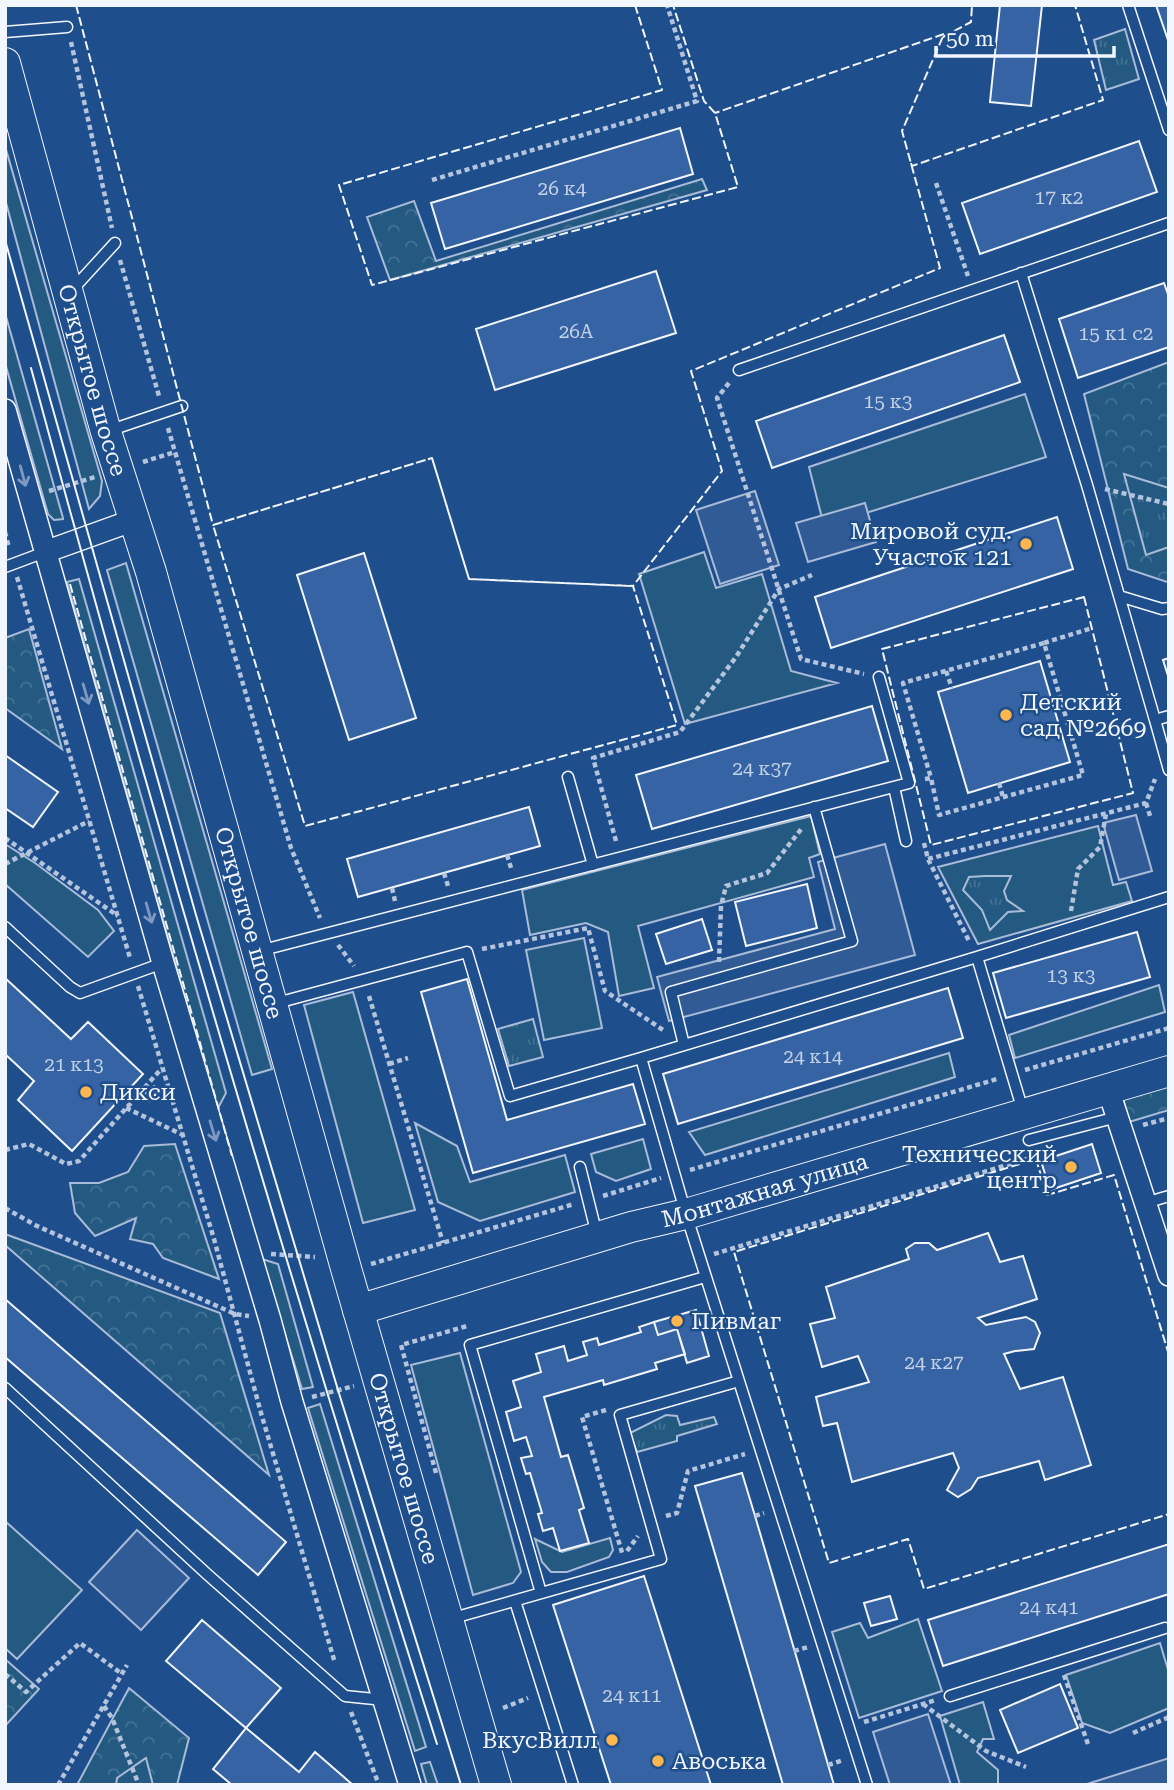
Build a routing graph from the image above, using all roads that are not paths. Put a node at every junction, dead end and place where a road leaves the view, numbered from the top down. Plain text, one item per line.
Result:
1 (1128, 5) edge
2 (68, 27) road end
3 (5, 32) edge
4 (5, 63) edge
5 (1169, 130) edge
6 (1169, 223) edge
7 (115, 243) road end
8 (1021, 274) junction
9 (68, 294) junction
10 (739, 370) road end
11 (182, 406) dead end
12 (5, 410) edge
13 (106, 432) junction
14 (134, 520) junction
15 (45, 552) junction
16 (9, 566) edge
17 (1119, 596) junction
18 (1169, 608) edge
19 (879, 677) road end
20 (1169, 716) edge
21 (1155, 720) junction
22 (1169, 770) edge
23 (568, 777) dead end
24 (894, 787) junction
25 (815, 809) junction
26 (906, 841) dead end
27 (593, 865) junction
28 (1169, 897) edge
29 (5, 927) edge
30 (258, 952) junction
31 (977, 957) junction
32 (163, 963) junction
33 (273, 1004) junction
34 (684, 1045) junction
35 (641, 1058) junction
36 (1169, 1071) edge
37 (1116, 1112) junction
38 (1026, 1127) junction
39 (580, 1167) dead end
40 (1169, 1196) edge
41 (1146, 1203) junction
42 (686, 1214) junction
43 (598, 1238) junction
44 (1169, 1275) edge
45 (705, 1277) junction
46 (358, 1310) junction
47 (739, 1381) junction
48 (5, 1388) edge
49 (541, 1593) junction
50 (514, 1601) junction
51 (447, 1620) junction
52 (1168, 1632) edge
53 (950, 1696) road end
54 (384, 1700) junction
55 (410, 1785) edge
56 (496, 1785) edge
57 (573, 1785) edge
58 (867, 1785) edge

1 - 5 lane
2 - 3 lane
4 - 9 street, Открытое шоссе
6 - 8 lane
7 - 9 lane
8 - 10 lane
8 - 17 lane
9 - 13 street, Открытое шоссе
11 - 13 lane
12 -> 15 street
13 - 14 street, Открытое шоссе
14 - 15 street
14 - 30 street, Открытое шоссе
15 - 16 lane
15 -> 32 street
17 - 18 lane
17 - 21 lane
19 - 24 lane
20 - 21 lane
21 - 22 lane
23 - 27 lane
24 - 25 lane
24 - 26 lane
25 - 27 lane
25 - 34 lane
27 - 30 lane
28 - 31 lane
29 - 32 lane
30 - 33 street, Открытое шоссе
31 - 34 lane
31 - 38 lane
32 -> 54 street
33 - 35 lane
33 - 46 street, Открытое шоссе
34 - 35 lane
35 - 42 lane
36 - 37 street, Монтажная улица
37 - 38 street, Монтажная улица
37 - 41 street
38 - 42 street, Монтажная улица
39 - 43 lane
40 - 41 lane
41 - 44 street
42 - 43 street, Монтажная улица
42 - 45 lane
43 - 46 street, Монтажная улица
45 - 47 lane
45 - 49 lane
46 - 51 street, Открытое шоссе
47 - 49 lane
47 - 58 lane
48 - 54 lane
49 - 50 lane
50 - 51 lane
50 - 57 lane
51 - 56 street, Открытое шоссе
52 - 53 lane
54 - 55 street

